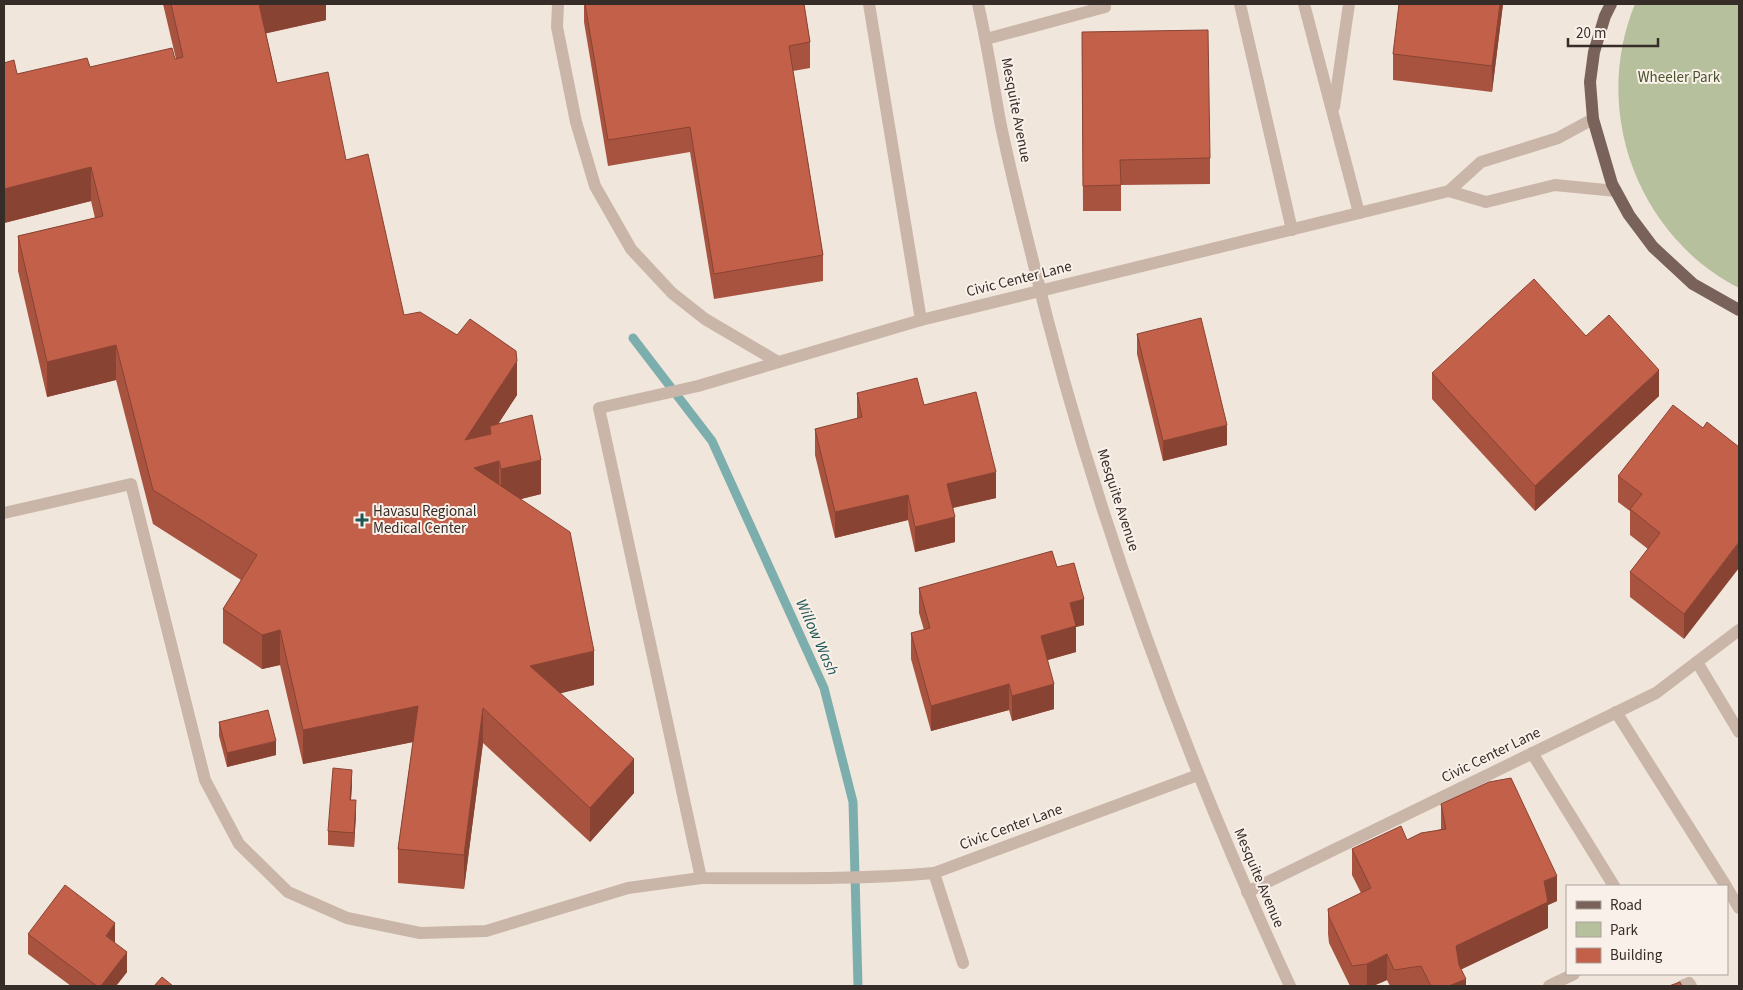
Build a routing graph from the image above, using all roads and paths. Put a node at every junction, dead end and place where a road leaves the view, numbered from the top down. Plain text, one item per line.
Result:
1 (558, 4) edge
2 (869, 4) edge
3 (978, 4) edge
4 (1240, 4) edge
5 (1304, 4) edge
6 (1350, 4) edge
7 (1611, 4) edge
8 (1105, 7) dead end
9 (986, 39) junction
10 (1334, 112) junction
11 (1592, 119) junction
12 (1616, 190) junction
13 (1449, 191) junction
14 (1359, 214) junction
15 (1292, 230) junction
16 (1040, 290) junction
17 (1739, 310) edge
18 (921, 320) junction
19 (778, 362) junction
20 (4, 513) edge
21 (1739, 630) edge
22 (1697, 662) junction
23 (1616, 712) junction
24 (1739, 732) edge
25 (1532, 753) junction
26 (1198, 775) junction
27 (934, 872) junction
28 (701, 878) junction
29 (1613, 885) edge
30 (1725, 885) edge
31 (1728, 890) edge
32 (1247, 892) junction
33 (1739, 908) edge
34 (963, 963) dead end
35 (1572, 975) edge
36 (1290, 986) edge
37 (1549, 986) edge
38 (1682, 986) edge
39 (1691, 986) edge

1 - 19 street
2 - 18 street
3 - 9 street, Mesquite Avenue
4 - 15 street
5 - 10 street
6 - 10 street
7 - 11 main road
8 - 9 street
9 - 16 street, Mesquite Avenue
10 - 14 street
11 - 12 main road
11 - 13 street, Civic Center Lane
12 - 13 street
12 - 17 main road
13 - 14 street, Civic Center Lane
14 - 15 street, Civic Center Lane
15 - 16 street, Civic Center Lane
16 - 18 street, Civic Center Lane
16 - 26 street, Mesquite Avenue
18 - 19 street, Civic Center Lane
19 - 28 street, Civic Center Lane
20 - 28 street, Civic Center Lane
21 - 22 street, Civic Center Lane
22 - 23 street, Civic Center Lane
22 - 24 street
23 - 25 street, Civic Center Lane
23 - 30 street
25 - 29 street
25 - 32 street, Civic Center Lane
26 - 27 street, Civic Center Lane
26 - 32 street, Mesquite Avenue
27 - 28 street, Civic Center Lane
27 - 34 street
31 - 33 street
32 - 36 street, Mesquite Avenue
35 - 37 street
38 - 39 street

